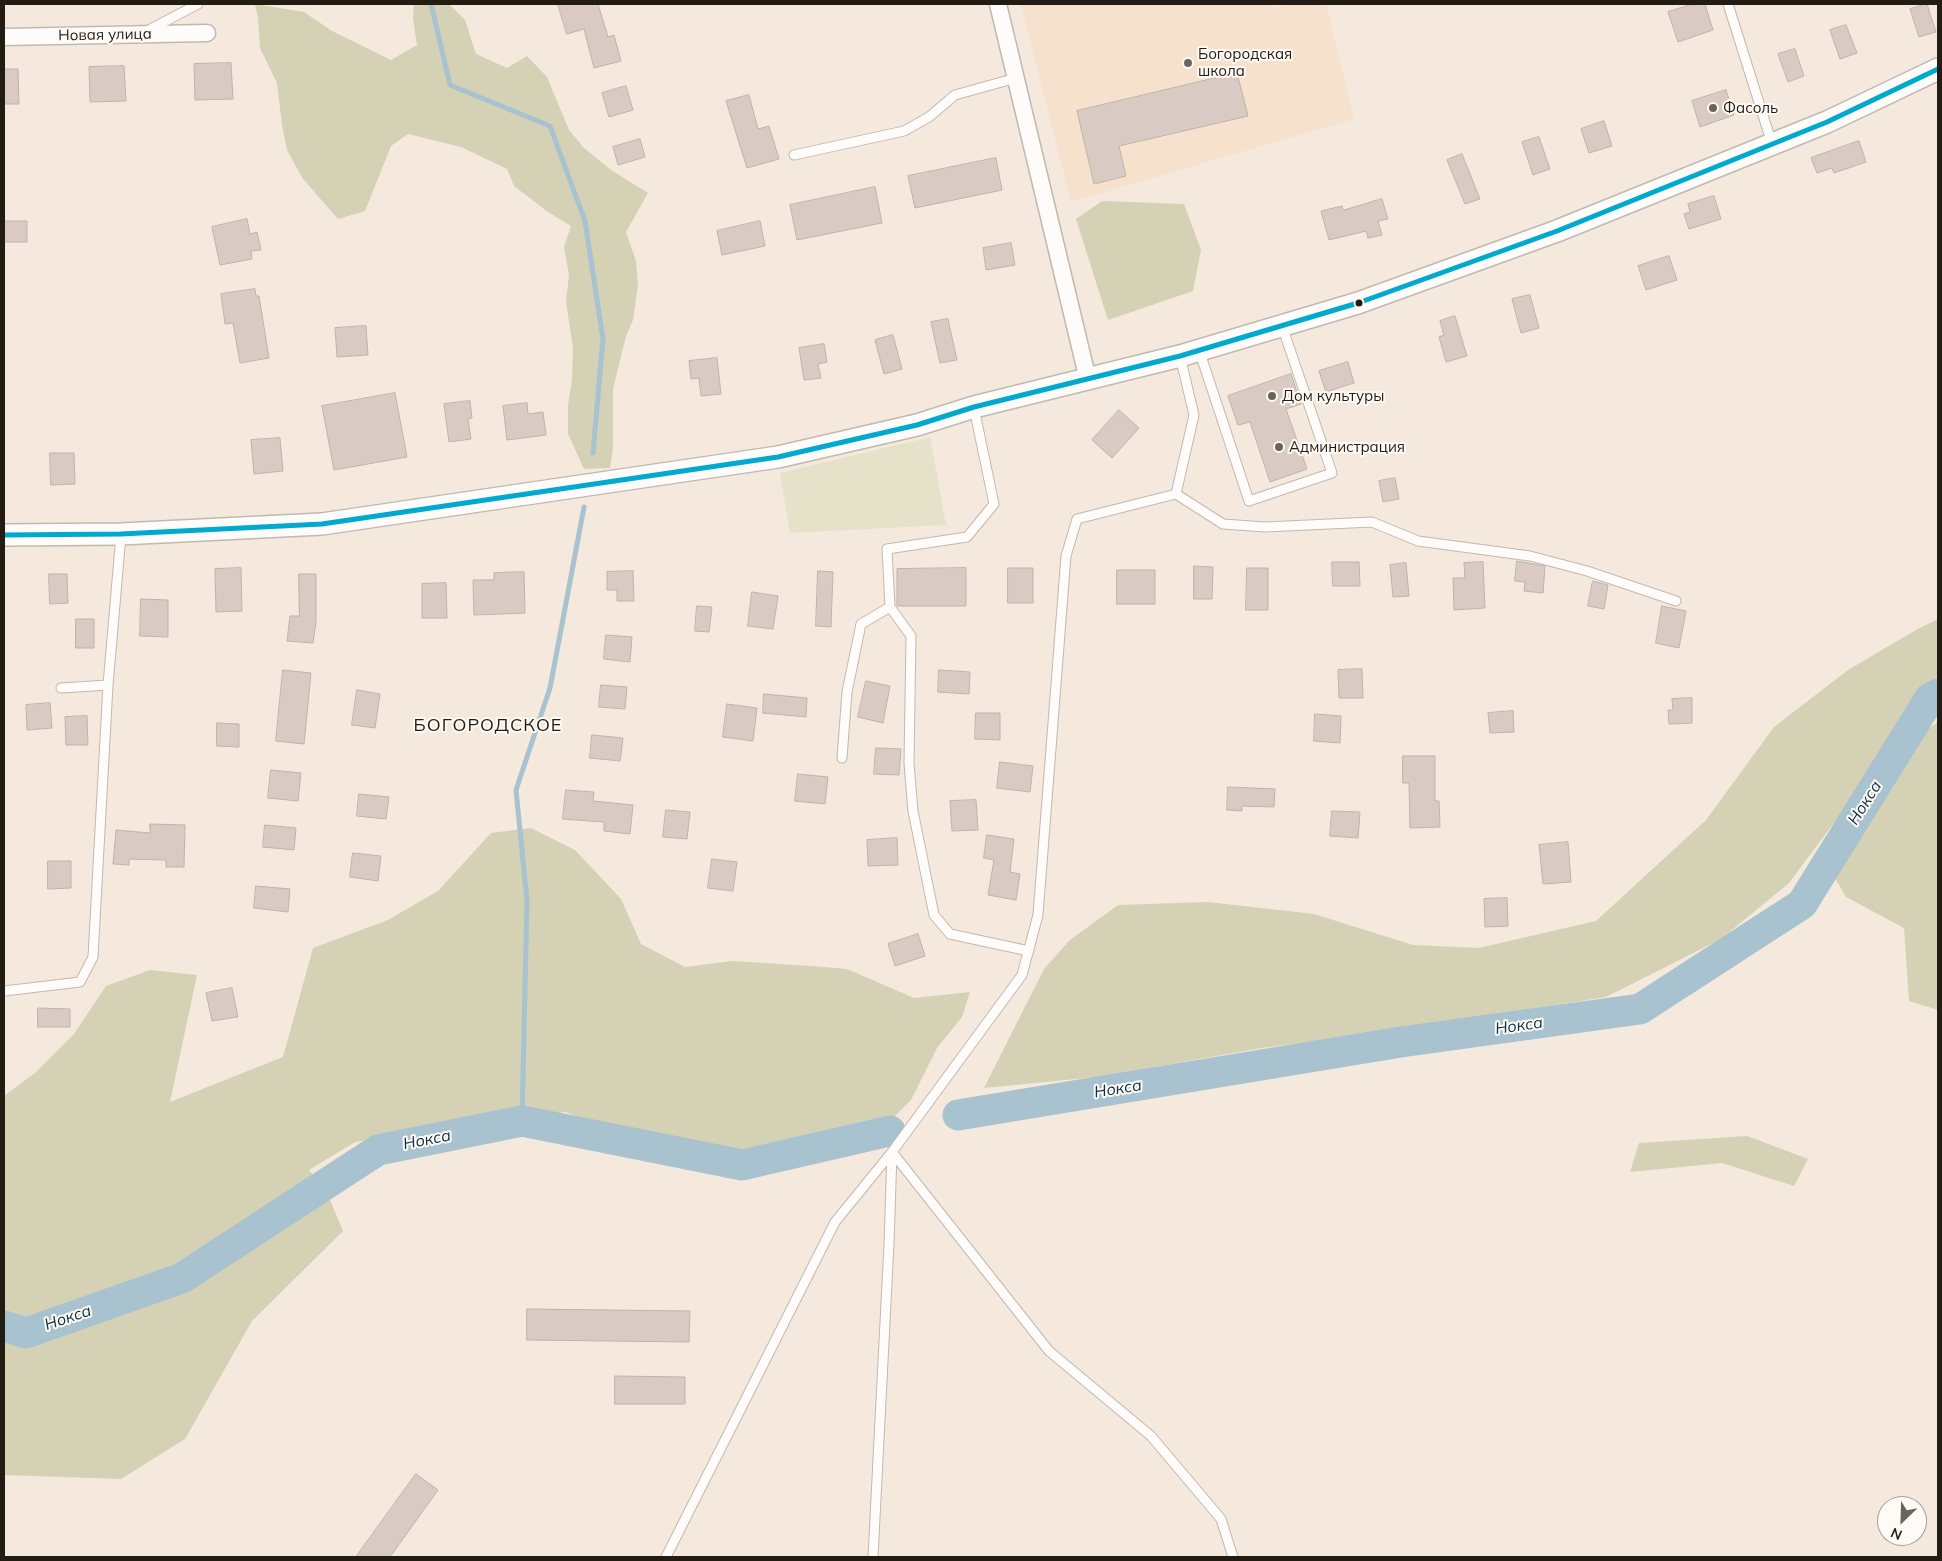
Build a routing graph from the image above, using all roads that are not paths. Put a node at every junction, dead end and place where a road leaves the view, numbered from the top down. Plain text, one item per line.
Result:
1 (198, 4) edge
2 (998, 4) edge
3 (1728, 4) edge
4 (207, 33) dead end
5 (140, 34) junction
6 (4, 37) edge
7 (1938, 68) edge
8 (1016, 78) junction
9 (1772, 144) junction
10 (794, 155) dead end
11 (1282, 326) junction
12 (1189, 353) junction
13 (1088, 380) junction
14 (974, 407) junction
15 (1176, 494) junction
16 (121, 534) junction
17 (4, 535) edge
18 (1676, 601) dead end
19 (890, 607) junction
20 (108, 685) junction
21 (61, 688) dead end
22 (842, 758) dead end
23 (1028, 951) junction
24 (4, 992) edge
25 (892, 1152) junction
26 (666, 1557) edge
27 (873, 1557) edge
28 (1233, 1557) edge

1 - 5 lane
2 - 8 street
3 - 9 lane
4 - 5 street, Новая улица
5 - 6 street, Новая улица
7 - 9 street
8 - 10 lane
8 - 13 street
9 - 11 street
11 - 12 street
11 - 12 lane
12 - 13 street
12 - 15 lane
13 - 14 street
14 - 16 street
14 - 19 lane
15 - 18 lane
15 - 23 lane
16 - 17 street
16 - 20 lane
19 - 22 lane
19 - 23 lane
20 - 21 lane
20 - 24 lane
23 - 25 lane
25 - 26 lane
25 - 27 lane
25 - 28 lane

